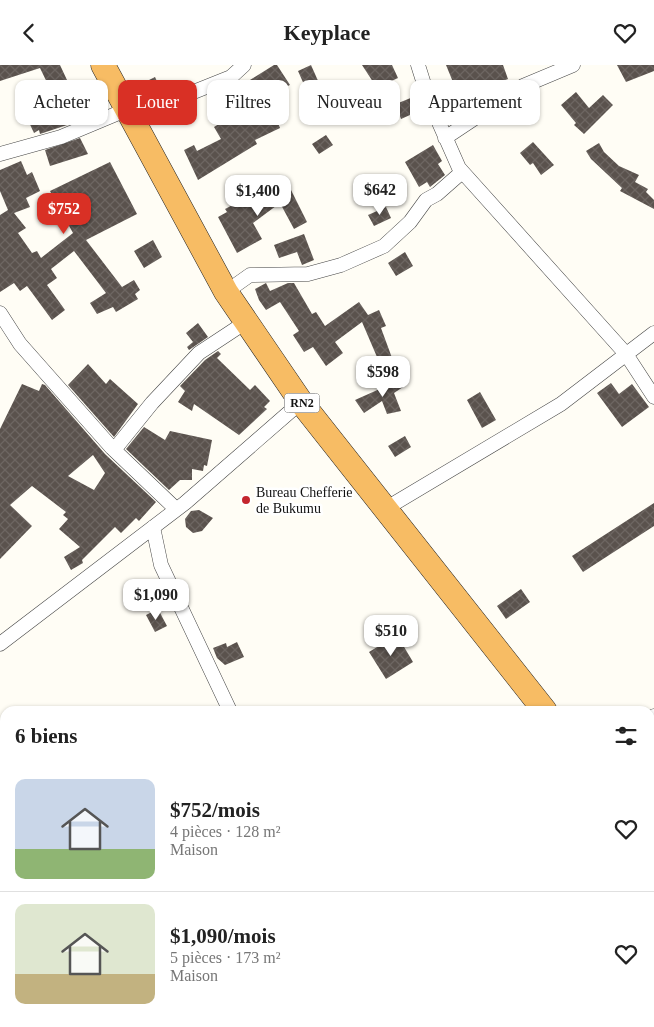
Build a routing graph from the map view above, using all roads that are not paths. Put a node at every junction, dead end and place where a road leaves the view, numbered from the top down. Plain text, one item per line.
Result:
1 (103, 65) edge
2 (244, 65) edge
3 (418, 65) edge
4 (573, 65) edge
5 (197, 89) edge
6 (118, 92) edge
7 (118, 117) edge
8 (136, 125) edge
9 (445, 138) junction
10 (0, 154) edge
11 (462, 173) junction
12 (226, 292) junction
13 (0, 313) edge
14 (246, 322) junction
15 (654, 333) edge
16 (626, 354) junction
17 (654, 397) edge
18 (301, 402) junction
19 (114, 450) junction
20 (176, 509) junction
21 (385, 509) junction
22 (153, 527) junction
23 (0, 644) edge
24 (228, 706) edge
25 (541, 706) edge

1 - 6 highway, RN2
2 - 5 street
3 - 9 street
4 - 9 street
7 - 10 street
8 - 12 highway, RN2
9 - 11 street
11 - 12 street
11 - 16 street
12 - 14 highway, RN2
13 - 19 street
14 - 18 highway, RN2
14 - 19 street
15 - 16 street
16 - 17 street
16 - 21 street
18 - 20 street
18 - 21 highway, RN2
19 - 20 street
20 - 22 street
21 - 25 highway, RN2
22 - 23 street
22 - 24 street

